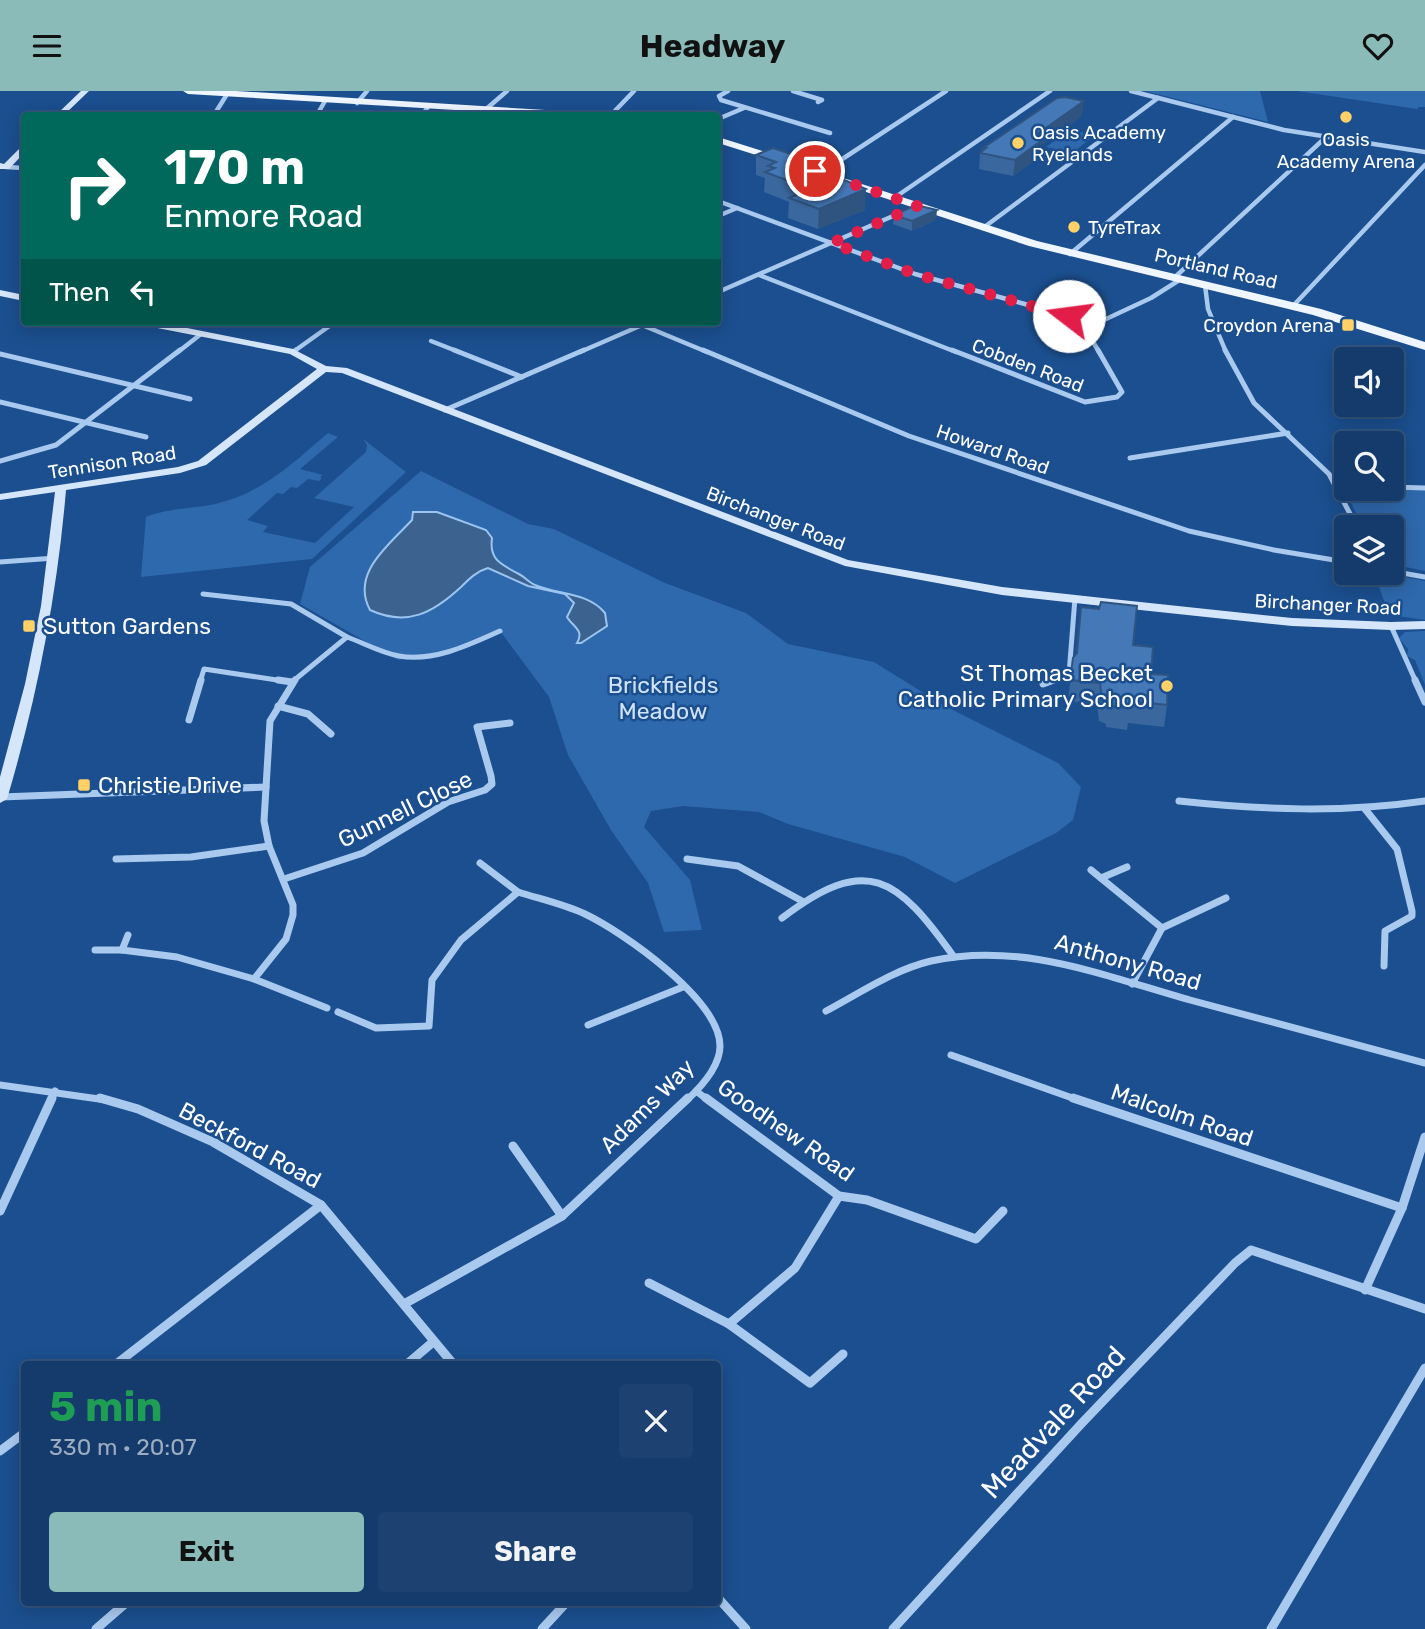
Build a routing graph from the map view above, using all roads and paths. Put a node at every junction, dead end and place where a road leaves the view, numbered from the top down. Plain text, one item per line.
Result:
1 (85, 91) edge
2 (188, 91) edge
3 (367, 91) edge
4 (507, 91) edge
5 (635, 91) edge
6 (728, 91) edge
7 (793, 91) edge
8 (946, 91) edge
9 (1050, 91) edge
10 (1131, 91) edge
11 (228, 92) edge
12 (1158, 98) junction
13 (325, 101) junction
14 (818, 102) dead end
15 (357, 103) junction
16 (744, 108) junction
17 (485, 110) junction
18 (425, 111) edge
19 (63, 112) edge
20 (216, 112) edge
21 (319, 112) edge
22 (510, 112) edge
23 (614, 112) edge
24 (1233, 117) junction
25 (721, 118) edge
26 (830, 133) dead end
27 (1325, 137) junction
28 (721, 141) edge
29 (21, 152) edge
30 (1425, 152) edge
31 (1425, 165) edge
32 (3, 167) edge
33 (21, 168) edge
34 (823, 171) junction
35 (894, 198) junction
36 (721, 202) edge
37 (917, 206) junction
38 (737, 208) junction
39 (721, 215) edge
40 (983, 228) junction
41 (832, 243) junction
42 (1070, 254) junction
43 (759, 275) junction
44 (1177, 279) junction
45 (1205, 285) junction
46 (721, 291) edge
47 (0, 293) edge
48 (21, 297) edge
49 (1293, 306) junction
50 (1094, 323) junction
51 (162, 326) edge
52 (329, 326) edge
53 (640, 326) edge
54 (644, 326) edge
55 (201, 334) junction
56 (431, 341) dead end
57 (1425, 346) edge
58 (293, 352) junction
59 (0, 354) edge
60 (324, 369) junction
61 (522, 377) junction
62 (135, 385) junction
63 (190, 398) dead end
64 (0, 402) edge
65 (445, 410) junction
66 (86, 423) junction
67 (1287, 433) junction
68 (146, 437) dead end
69 (1130, 458) dead end
70 (0, 461) edge
71 (1334, 477) edge
72 (1404, 487) edge
73 (61, 488) junction
74 (1425, 488) edge
75 (0, 497) edge
76 (56, 558) junction
77 (1334, 560) edge
78 (0, 562) edge
79 (1404, 573) edge
80 (1425, 577) edge
81 (203, 594) dead end
82 (1076, 599) junction
83 (1425, 625) edge
84 (1391, 626) junction
85 (500, 631) dead end
86 (347, 637) junction
87 (292, 682) junction
88 (1043, 684) dead end
89 (1425, 702) edge
90 (278, 706) junction
91 (189, 720) dead end
92 (510, 723) dead end
93 (331, 734) dead end
94 (266, 787) junction
95 (0, 798) edge
96 (1179, 801) dead end
97 (1425, 801) edge
98 (1365, 809) junction
99 (269, 846) junction
100 (116, 859) dead end
101 (687, 859) dead end
102 (480, 863) dead end
103 (1127, 867) dead end
104 (1091, 870) dead end
105 (1101, 878) junction
106 (284, 879) junction
107 (518, 892) junction
108 (1226, 898) dead end
109 (802, 901) junction
110 (782, 918) dead end
111 (1163, 928) junction
112 (128, 936) dead end
113 (95, 950) dead end
114 (122, 950) junction
115 (954, 957) junction
116 (1384, 966) dead end
117 (254, 979) junction
118 (1132, 984) junction
119 (683, 987) junction
120 (327, 1008) dead end
121 (826, 1011) dead end
122 (338, 1012) dead end
123 (588, 1025) dead end
124 (951, 1055) dead end
125 (1425, 1063) edge
126 (0, 1085) edge
127 (55, 1091) junction
128 (696, 1091) junction
129 (1425, 1137) edge
130 (513, 1146) dead end
131 (839, 1196) junction
132 (321, 1205) junction
133 (1402, 1208) junction
134 (0, 1210) edge
135 (1003, 1211) dead end
136 (562, 1216) junction
137 (649, 1283) dead end
138 (1365, 1290) junction
139 (404, 1304) junction
140 (1425, 1309) edge
141 (729, 1324) junction
142 (433, 1342) junction
143 (843, 1354) dead end
144 (120, 1361) edge
145 (411, 1361) edge
146 (450, 1361) edge
147 (1425, 1368) edge
148 (21, 1435) edge
149 (0, 1451) edge
150 (721, 1601) edge
151 (123, 1606) edge
152 (563, 1606) edge
153 (96, 1629) edge
154 (542, 1629) edge
155 (746, 1629) edge
156 (893, 1629) edge
157 (1271, 1629) edge

1 - 19 street
2 - 11 main road
3 - 15 street
4 - 17 street
5 - 23 street
6 - 16 street
7 - 14 street
8 - 34 street
9 - 35 street
10 - 12 street
11 - 13 main road
11 - 20 street
12 - 24 street
12 - 40 street
13 - 15 main road
13 - 21 street
15 - 18 main road
16 - 25 street
16 - 26 street
17 - 18 main road
17 - 22 main road
24 - 27 street
24 - 42 street
27 - 30 street
27 - 44 street
28 - 34 main road, Portland Road
29 - 32 street
31 - 49 street
32 - 33 street
34 - 35 main road, Portland Road
35 - 37 main road, Portland Road
36 - 38 street
37 - 40 main road, Portland Road
37 - 41 street
38 - 39 street
38 - 41 street
40 - 42 main road, Portland Road
41 - 43 street
41 - 50 street
42 - 44 main road, Portland Road
43 - 46 street
43 - 50 street, Cobden Road
44 - 45 main road, Portland Road
44 - 50 street
45 - 49 main road, Portland Road
45 - 67 street
47 - 48 street
49 - 57 main road, Portland Road
51 - 55 street, Birchanger Road
52 - 58 street
53 - 61 street
54 - 77 street, Howard Road
55 - 58 street, Birchanger Road
55 - 62 street
56 - 61 street
58 - 60 street, Birchanger Road
59 - 62 street
60 - 65 street, Birchanger Road
60 - 73 street, Tennison Road
61 - 65 street
62 - 63 street
62 - 66 street
64 - 66 street
65 - 82 street, Birchanger Road
66 - 68 street
66 - 70 street
67 - 69 street
67 - 71 street
72 - 74 street
73 - 75 street, Tennison Road
73 - 76 street
76 - 78 street
76 - 95 street
79 - 80 street
81 - 86 street
82 - 84 street, Birchanger Road
82 - 88 street
83 - 84 street, Birchanger Road
84 - 89 street
85 - 86 street
86 - 87 street
87 - 90 street
87 - 91 street
90 - 93 street
90 - 94 street
92 - 106 street, Gunnell Close
94 - 95 street
94 - 99 street
96 - 98 street
97 - 98 street
98 - 116 street
99 - 100 street
99 - 106 street
101 - 109 street
102 - 107 street, Adams Way
103 - 105 street
104 - 105 street
105 - 111 street
106 - 117 street
107 - 119 street, Adams Way
107 - 122 street
108 - 111 street
109 - 110 street
109 - 115 street
111 - 118 street
112 - 114 street
113 - 114 street
114 - 117 street
115 - 118 street, Anthony Road
115 - 121 street, Anthony Road
117 - 120 street
118 - 125 street, Anthony Road
119 - 123 street
119 - 128 street, Adams Way
124 - 133 street, Malcolm Road
126 - 127 street, Beckford Road
127 - 132 street, Beckford Road
127 - 134 street
128 - 131 street, Goodhew Road
128 - 136 street, Adams Way
129 - 133 street
130 - 136 street
131 - 135 street, Goodhew Road
131 - 141 street
132 - 139 street, Beckford Road
132 - 144 street
133 - 138 street
136 - 139 street, Adams Way
137 - 141 street
138 - 140 street
138 - 156 street, Meadvale Road
139 - 142 street, Beckford Road
141 - 143 street
142 - 145 street
142 - 146 street, Beckford Road
147 - 157 street
148 - 149 street
150 - 155 street
151 - 153 street
152 - 154 street

